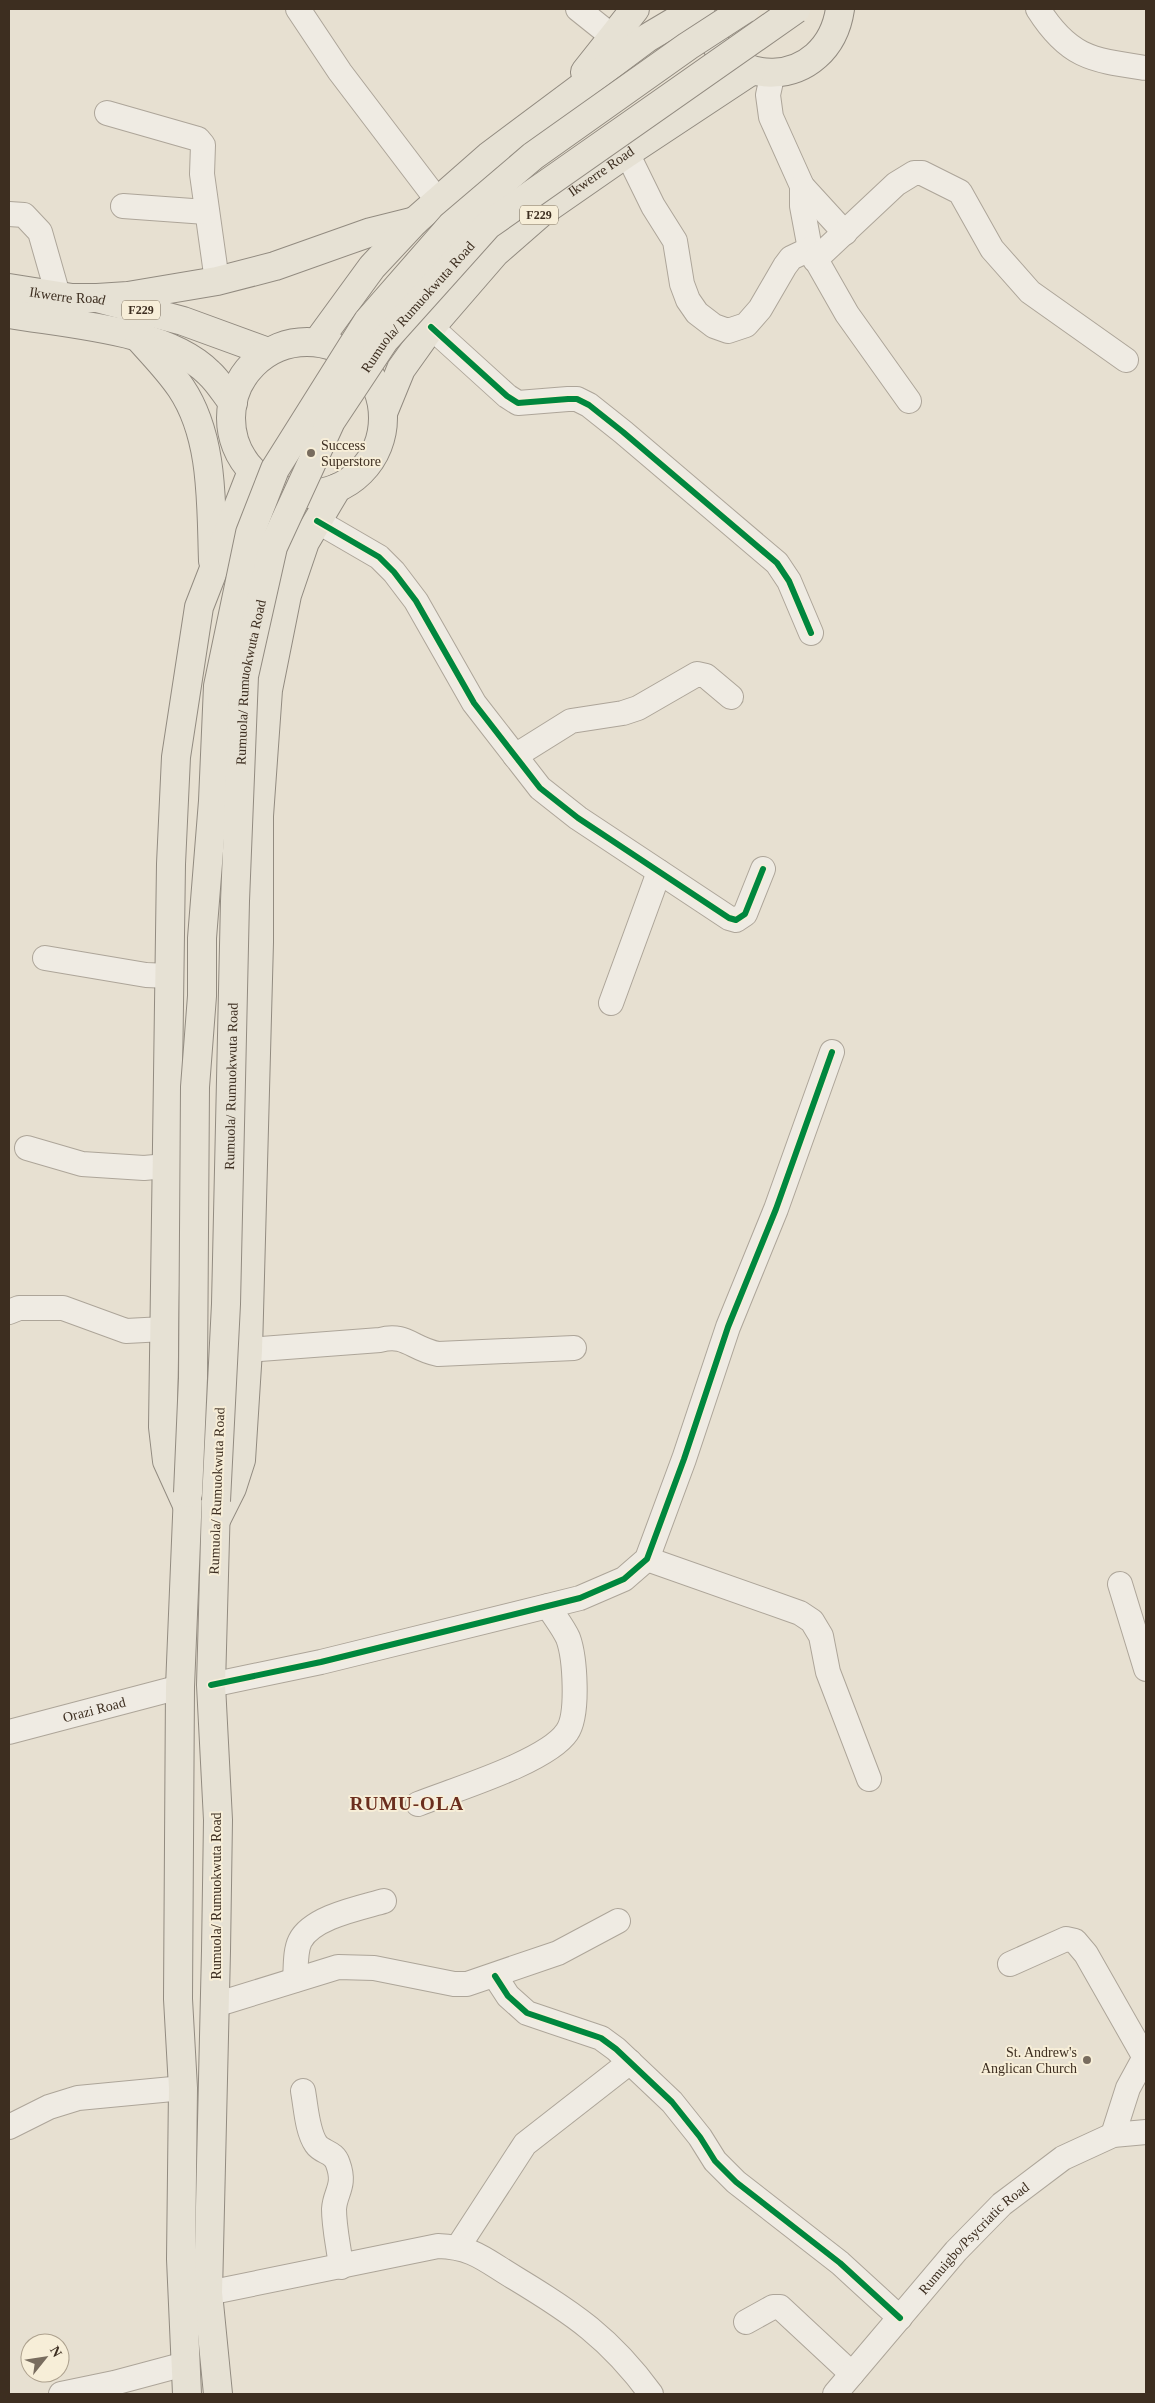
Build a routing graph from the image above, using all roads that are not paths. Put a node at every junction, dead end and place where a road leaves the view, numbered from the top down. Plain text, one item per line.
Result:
1 (298, 9) edge
2 (578, 9) edge
3 (635, 9) edge
4 (745, 9) edge
5 (796, 9) edge
6 (840, 9) edge
7 (1038, 9) edge
8 (700, 10) edge
9 (613, 37) junction
10 (1146, 68) edge
11 (762, 72) junction
12 (558, 106) junction
13 (106, 113) dead end
14 (627, 153) junction
15 (802, 186) junction
16 (438, 201) junction
17 (123, 206) dead end
18 (206, 212) junction
19 (9, 214) edge
20 (415, 221) junction
21 (845, 233) junction
22 (813, 255) junction
23 (217, 281) junction
24 (9, 288) edge
25 (58, 295) junction
26 (97, 298) junction
27 (9, 314) edge
28 (431, 327) junction
29 (139, 338) junction
30 (318, 341) junction
31 (268, 352) junction
32 (1126, 360) dead end
33 (909, 401) dead end
34 (233, 403) junction
35 (383, 413) junction
36 (252, 470) junction
37 (337, 488) junction
38 (317, 521) junction
39 (214, 569) junction
40 (811, 633) dead end
41 (731, 697) dead end
42 (515, 756) junction
43 (764, 869) dead end
44 (659, 872) junction
45 (44, 958) dead end
46 (169, 976) junction
47 (610, 1002) dead end
48 (832, 1052) dead end
49 (27, 1148) dead end
50 (166, 1166) junction
51 (9, 1312) edge
52 (164, 1329) junction
53 (574, 1348) dead end
54 (248, 1350) junction
55 (187, 1499) junction
56 (216, 1511) junction
57 (647, 1559) junction
58 (1120, 1584) dead end
59 (548, 1606) junction
60 (1146, 1669) edge
61 (211, 1685) junction
62 (180, 1687) junction
63 (9, 1732) edge
64 (869, 1779) dead end
65 (418, 1804) dead end
66 (384, 1901) dead end
67 (618, 1921) dead end
68 (1010, 1964) dead end
69 (495, 1976) junction
70 (295, 1980) junction
71 (215, 2005) junction
72 (1145, 2055) edge
73 (630, 2062) junction
74 (183, 2088) junction
75 (303, 2091) dead end
76 (9, 2128) edge
77 (1146, 2132) edge
78 (1113, 2135) junction
79 (458, 2247) junction
80 (341, 2267) junction
81 (208, 2293) junction
82 (900, 2318) junction
83 (746, 2322) dead end
84 (185, 2364) junction
85 (852, 2374) junction
86 (61, 2394) edge
87 (187, 2394) edge
88 (218, 2394) edge
89 (651, 2394) edge
90 (835, 2394) edge

1 - 16 street
2 - 9 street
3 - 9 main road
4 - 55 main road, Rumuola/ Rumuokwuta Road, bridge
5 - 56 main road, Rumuola/ Rumuokwuta Road, bridge
6 - 11 main road
7 - 10 street
8 - 11 main road
8 - 12 main road
9 - 12 main road
11 - 14 main road, Ikwerre Road / F229
11 - 15 street
12 - 16 main road
13 - 18 street
14 - 22 street
14 - 28 main road, Ikwerre Road / F229
15 - 21 street
15 - 22 street
16 - 20 main road
17 - 18 street
18 - 23 street
19 - 25 street
20 - 23 main road
20 - 30 main road
21 - 22 street
21 - 32 street
22 - 33 street
23 - 26 main road
24 - 25 main road, Ikwerre Road / F229
25 - 26 main road, Ikwerre Road / F229
26 - 31 main road, Ikwerre Road / F229
27 - 29 main road, Ikwerre Road / F229
28 - 35 main road, Ikwerre Road / F229
28 - 40 street
29 - 34 main road, Ikwerre Road / F229
29 - 39 main road
30 - 31 main road, F229
30 - 35 main road, F229
31 - 34 main road, F229
34 - 36 main road, F229
35 - 37 main road, F229
36 - 37 main road, F229
36 - 39 main road
37 - 38 main road
38 - 42 street
38 - 54 main road
39 - 46 main road
41 - 42 street
42 - 44 street
43 - 44 street
44 - 47 street
45 - 46 street
46 - 50 main road
48 - 57 street
49 - 50 street
50 - 52 main road
51 - 52 street
52 - 55 main road
53 - 54 street
54 - 56 main road
55 - 62 main road, Rumuola/ Rumuokwuta Road
56 - 61 main road, Rumuola/ Rumuokwuta Road
57 - 59 street
57 - 64 street
58 - 60 street
59 - 61 street
59 - 65 street
61 - 71 main road, Rumuola/ Rumuokwuta Road
62 - 63 street, Orazi Road
62 - 74 main road, Rumuola/ Rumuokwuta Road
66 - 70 street
67 - 69 street
68 - 72 street
69 - 70 street
69 - 73 street
70 - 71 street
71 - 81 main road, Rumuola/ Rumuokwuta Road
72 - 78 street
73 - 79 street
73 - 82 street
74 - 76 street
74 - 84 main road, Rumuola/ Rumuokwuta Road
75 - 80 street
77 - 78 street, Rumuigbo/Psycriatic Road
78 - 82 street, Rumuigbo/Psycriatic Road
79 - 80 street
79 - 89 street
80 - 81 street
81 - 88 main road, Rumuola/ Rumuokwuta Road
82 - 85 street, Rumuigbo/Psycriatic Road
83 - 85 street
84 - 86 street
84 - 87 main road, Rumuola/ Rumuokwuta Road
85 - 90 street, Rumuigbo/Psycriatic Road

